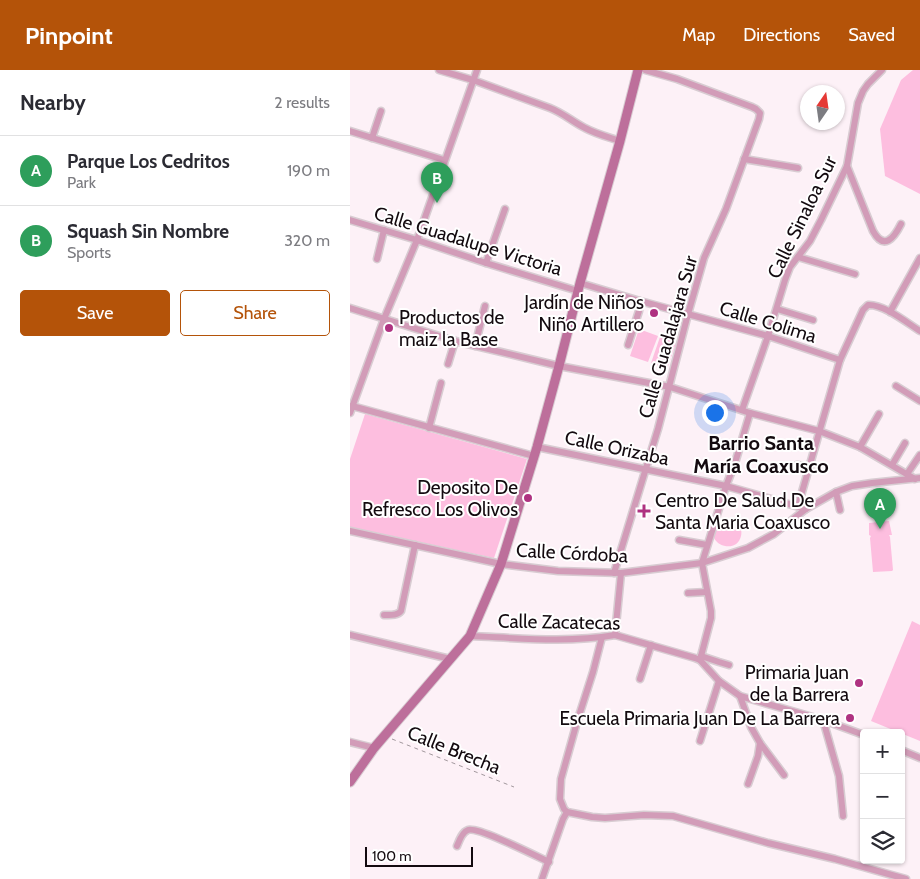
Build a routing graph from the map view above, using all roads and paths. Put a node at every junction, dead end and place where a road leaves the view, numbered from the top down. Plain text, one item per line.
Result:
1 (440, 70) edge
2 (477, 70) edge
3 (638, 70) edge
4 (644, 70) edge
5 (882, 70) edge
6 (473, 80) junction
7 (381, 111) dead end
8 (350, 130) edge
9 (372, 138) junction
10 (620, 141) junction
11 (744, 159) junction
12 (444, 160) junction
13 (847, 166) junction
14 (798, 168) dead end
15 (505, 209) dead end
16 (350, 220) edge
17 (901, 224) dead end
18 (384, 230) junction
19 (416, 240) junction
20 (798, 257) junction
21 (920, 258) edge
22 (377, 259) dead end
23 (486, 263) junction
24 (854, 274) dead end
25 (579, 287) junction
26 (640, 301) junction
27 (485, 306) dead end
28 (350, 308) edge
29 (777, 309) junction
30 (890, 312) junction
31 (688, 314) junction
32 (384, 319) junction
33 (813, 320) dead end
34 (920, 331) edge
35 (768, 336) junction
36 (455, 341) junction
37 (628, 345) dead end
38 (475, 346) junction
39 (840, 360) junction
40 (448, 364) dead end
41 (559, 366) junction
42 (441, 383) dead end
43 (896, 386) dead end
44 (670, 387) junction
45 (920, 401) edge
46 (352, 405) edge
47 (742, 410) junction
48 (750, 413) junction
49 (879, 414) dead end
50 (429, 428) junction
51 (819, 431) junction
52 (905, 443) dead end
53 (537, 447) junction
54 (860, 447) junction
55 (920, 455) edge
56 (534, 456) junction
57 (797, 465) dead end
58 (892, 465) junction
59 (810, 467) junction
60 (646, 469) junction
61 (907, 474) junction
62 (917, 478) edge
63 (726, 486) junction
64 (836, 492) junction
65 (798, 506) junction
66 (806, 509) junction
67 (840, 510) dead end
68 (350, 531) edge
69 (679, 540) dead end
70 (415, 545) junction
71 (707, 545) junction
72 (702, 563) junction
73 (501, 564) junction
74 (618, 573) junction
75 (708, 592) junction
76 (688, 593) dead end
77 (384, 615) dead end
78 (350, 635) edge
79 (615, 635) junction
80 (470, 636) junction
81 (602, 637) junction
82 (651, 645) junction
83 (700, 658) junction
84 (450, 659) junction
85 (729, 665) dead end
86 (640, 679) dead end
87 (719, 681) junction
88 (740, 696) junction
89 (823, 720) junction
90 (860, 734) edge
91 (384, 736) junction
92 (700, 741) dead end
93 (350, 742) edge
94 (760, 743) junction
95 (374, 748) junction
96 (905, 752) edge
97 (920, 758) edge
98 (784, 775) dead end
99 (350, 782) edge
100 (748, 784) dead end
101 (514, 787) dead end
102 (567, 812) junction
103 (843, 816) dead end
104 (457, 846) dead end
105 (549, 862) junction
106 (542, 879) edge
107 (906, 879) edge

1 - 6 street
2 - 6 street
3 - 10 street
4 - 11 street, Calle Guadalajara Sur
5 - 13 street, Calle Sinaloa Sur
6 - 10 street
6 - 12 street
7 - 9 street
8 - 9 street
9 - 12 street
10 - 25 street
11 - 14 street
11 - 31 street, Calle Guadalajara Sur
12 - 19 street
13 - 17 street
13 - 20 street, Calle Sinaloa Sur
15 - 23 street
16 - 18 street, Calle Guadalupe Victoria
18 - 19 street, Calle Guadalupe Victoria
18 - 22 street
19 - 23 street, Calle Guadalupe Victoria
19 - 32 street
20 - 24 street
20 - 29 street, Calle Sinaloa Sur
21 - 30 street
23 - 25 street, Calle Guadalupe Victoria
25 - 26 street, Calle Guadalupe Victoria
25 - 41 street
26 - 31 street, Calle Guadalupe Victoria
26 - 37 street
27 - 38 street
28 - 32 street
29 - 33 street
29 - 35 street, Calle Sinaloa Sur
30 - 34 street
30 - 39 street
31 - 35 street, Calle Colima
31 - 44 street, Calle Guadalajara Sur
32 - 36 street
32 - 46 street
35 - 39 street, Calle Colima
35 - 47 street, Calle Sinaloa Sur
36 - 38 street
36 - 40 street
38 - 41 street
39 - 51 street
41 - 44 street
41 - 53 street
42 - 50 street
43 - 45 street
44 - 47 street
44 - 60 street, Calle Guadalajara Sur
46 - 50 street
47 - 48 street
48 - 51 street
48 - 63 street
49 - 54 street
50 - 56 street
51 - 54 street
51 - 59 street
52 - 58 street
53 - 56 street
53 - 60 street, Calle Orizaba
54 - 58 street
55 - 61 street
56 - 73 street
57 - 59 street
58 - 61 street
59 - 65 street
60 - 63 street, Calle Orizaba
60 - 74 street, Calle Guadalajara Sur
61 - 62 street
62 - 64 street
63 - 65 street, Calle Orizaba
63 - 71 street
64 - 66 street
64 - 67 street
65 - 66 street, Calle Orizaba
66 - 72 street, Calle Córdoba
68 - 70 street, Calle Córdoba
69 - 71 street
70 - 73 street, Calle Córdoba
70 - 77 street
71 - 72 street
72 - 74 street, Calle Córdoba
72 - 75 street
73 - 74 street, Calle Córdoba
73 - 80 street
74 - 79 street, Calle Guadalajara Sur
75 - 76 street
75 - 83 street
78 - 84 street
79 - 81 street, Calle Zacatecas
79 - 82 street, Calle Zacatecas
80 - 81 street, Calle Zacatecas
80 - 84 street
81 - 102 street
82 - 83 street, Calle Zacatecas
82 - 86 street
83 - 85 street
83 - 87 street, Calle Zacatecas
84 - 91 street
87 - 88 street, Calle Zacatecas
87 - 92 street
88 - 89 street, Calle Zacatecas
88 - 94 street
89 - 90 street, Calle Zacatecas
89 - 103 street
91 - 95 street
91 - 101 path, Calle Brecha
93 - 95 street
94 - 98 street
94 - 100 street
95 - 99 street
96 - 97 street
102 - 105 street
102 - 107 street
104 - 105 street
105 - 106 street

